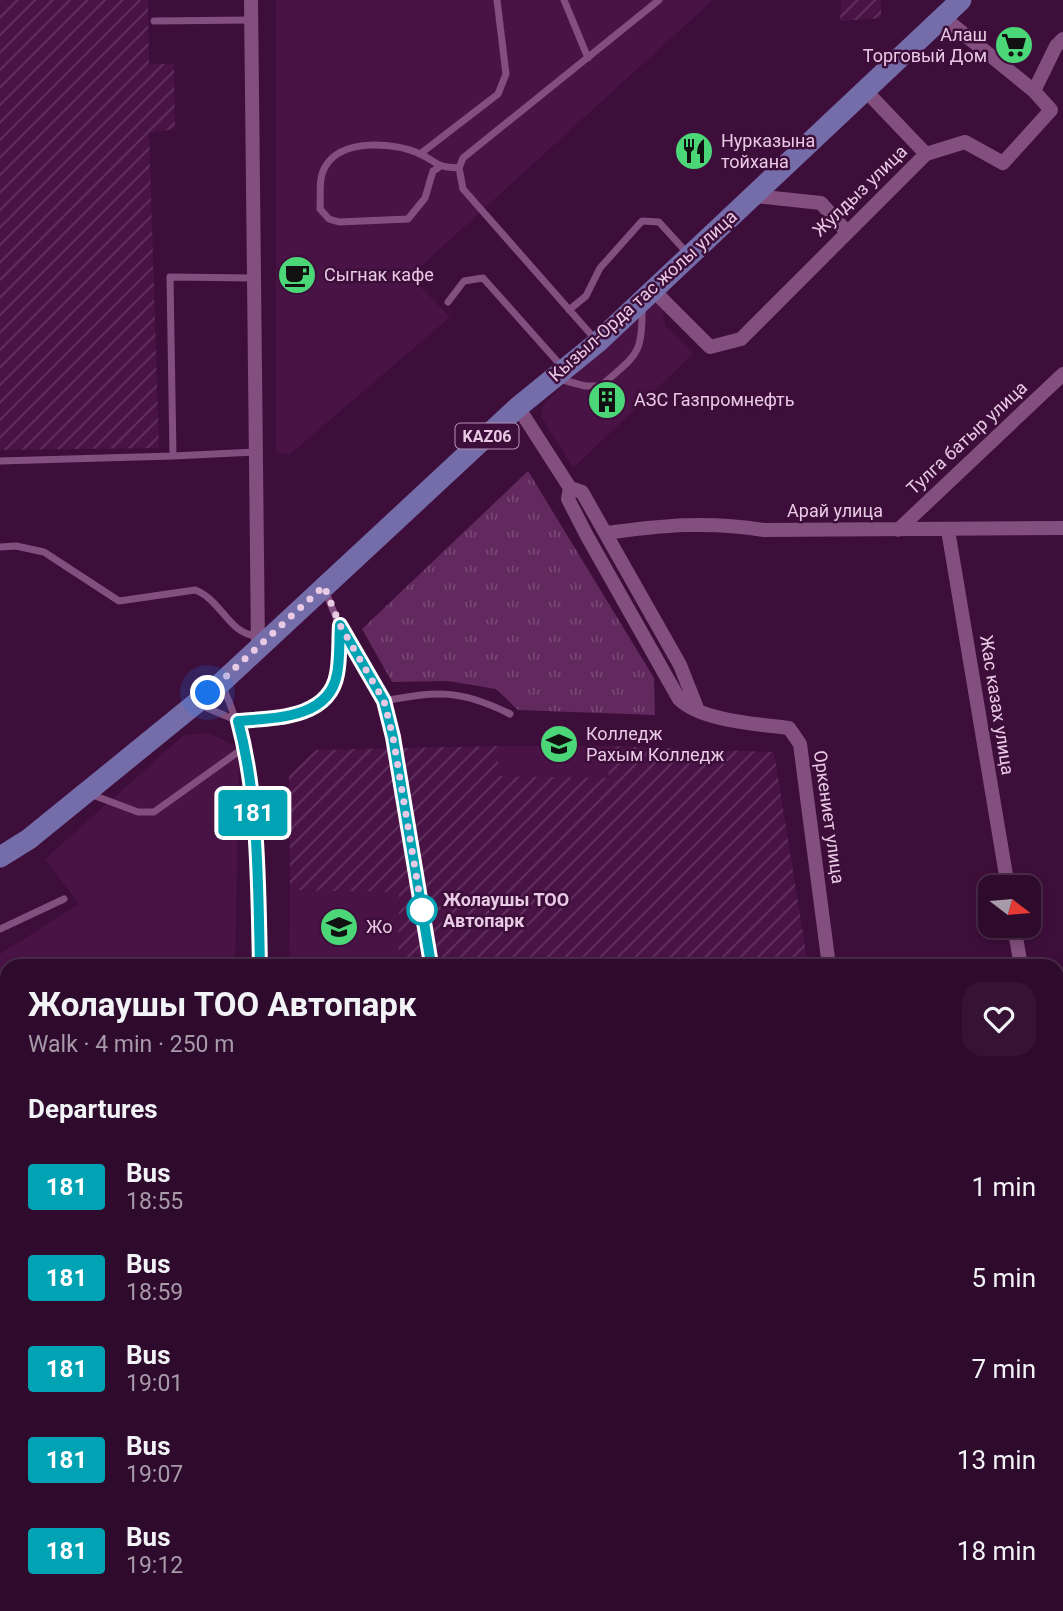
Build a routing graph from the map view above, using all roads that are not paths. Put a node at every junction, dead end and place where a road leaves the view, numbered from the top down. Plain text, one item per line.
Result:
1 (251, 0) edge
2 (497, 0) edge
3 (564, 0) edge
4 (659, 0) edge
5 (961, 0) edge
6 (943, 17) junction
7 (250, 20) junction
8 (154, 21) dead end
9 (1063, 39) edge
10 (588, 58) junction
11 (865, 90) junction
12 (1034, 91) junction
13 (420, 154) junction
14 (926, 154) junction
15 (438, 168) junction
16 (459, 168) junction
17 (755, 196) junction
18 (846, 231) junction
19 (690, 255) junction
20 (253, 278) junction
21 (647, 295) junction
22 (448, 302) dead end
23 (569, 310) junction
24 (598, 342) junction
25 (559, 373) junction
26 (1063, 374) edge
27 (517, 407) junction
28 (254, 453) junction
29 (173, 456) junction
30 (0, 461) edge
31 (570, 488) junction
32 (1063, 528) edge
33 (898, 530) junction
34 (948, 530) junction
35 (607, 533) junction
36 (0, 547) edge
37 (324, 586) junction
38 (340, 625) junction
39 (258, 642) junction
40 (221, 683) junction
41 (384, 701) junction
42 (196, 704) junction
43 (697, 708) junction
44 (510, 714) dead end
45 (238, 721) junction
46 (245, 747) junction
47 (87, 793) junction
48 (0, 857) edge
49 (1006, 875) edge
50 (64, 899) dead end
51 (0, 929) edge
52 (1016, 938) edge
53 (430, 958) dead end
54 (260, 959) edge
55 (828, 959) edge
56 (1020, 959) edge

1 - 7 street
2 - 13 lane
3 - 10 lane
4 - 10 lane
5 - 6 main road, Кызыл-Орда тас жолы улица / KАZ06
6 - 11 main road, Кызыл-Орда тас жолы улица / KАZ06
6 - 12 street
7 - 8 lane
7 - 20 street
9 - 12 street
10 - 16 lane
11 - 14 street
11 - 17 main road, Кызыл-Орда тас жолы улица / KАZ06
12 - 14 street, Жулдыз улица
13 - 15 lane
13 - 15 lane
14 - 18 street, Жулдыз улица
15 - 16 lane
16 - 23 lane
17 - 18 street
17 - 19 main road, Кызыл-Орда тас жолы улица / KАZ06
18 - 21 street, Жулдыз улица
19 - 21 main road, Кызыл-Орда тас жолы улица / KАZ06
19 - 23 lane
20 - 28 street
20 - 29 lane
21 - 24 main road, Кызыл-Орда тас жолы улица / KАZ06
21 - 25 lane
22 - 25 lane
23 - 24 lane
24 - 25 main road, Кызыл-Орда тас жолы улица / KАZ06
25 - 27 main road, Кызыл-Орда тас жолы улица / KАZ06
26 - 33 street, Тулга батыр улица
27 - 31 street, Оркениет улица
27 - 37 main road, Кызыл-Орда тас жолы улица / KАZ06
28 - 29 lane
28 - 39 street
29 - 30 lane
31 - 35 street, Оркениет улица
31 - 43 street, Оркениет улица
32 - 34 street, Арай улица
33 - 34 street, Арай улица
33 - 35 street, Арай улица
34 - 49 street, Жас казах улица
35 - 43 street, Оркениет улица
36 - 39 lane
37 - 38 lane
37 - 39 main road, Кызыл-Орда тас жолы улица / KАZ06
38 - 41 lane
38 - 45 lane
39 - 40 main road, Кызыл-Орда тас жолы улица / KАZ06
40 - 42 main road, Кызыл-Орда тас жолы улица / KАZ06
40 - 45 lane
41 - 44 lane
41 - 53 lane
42 - 45 lane
42 - 47 main road, Кызыл-Орда тас жолы улица / KАZ06
43 - 55 street, Оркениет улица
45 - 46 lane
46 - 47 lane
46 - 54 lane
47 - 48 main road, Кызыл-Орда тас жолы улица / KАZ06
50 - 51 lane
52 - 56 street

